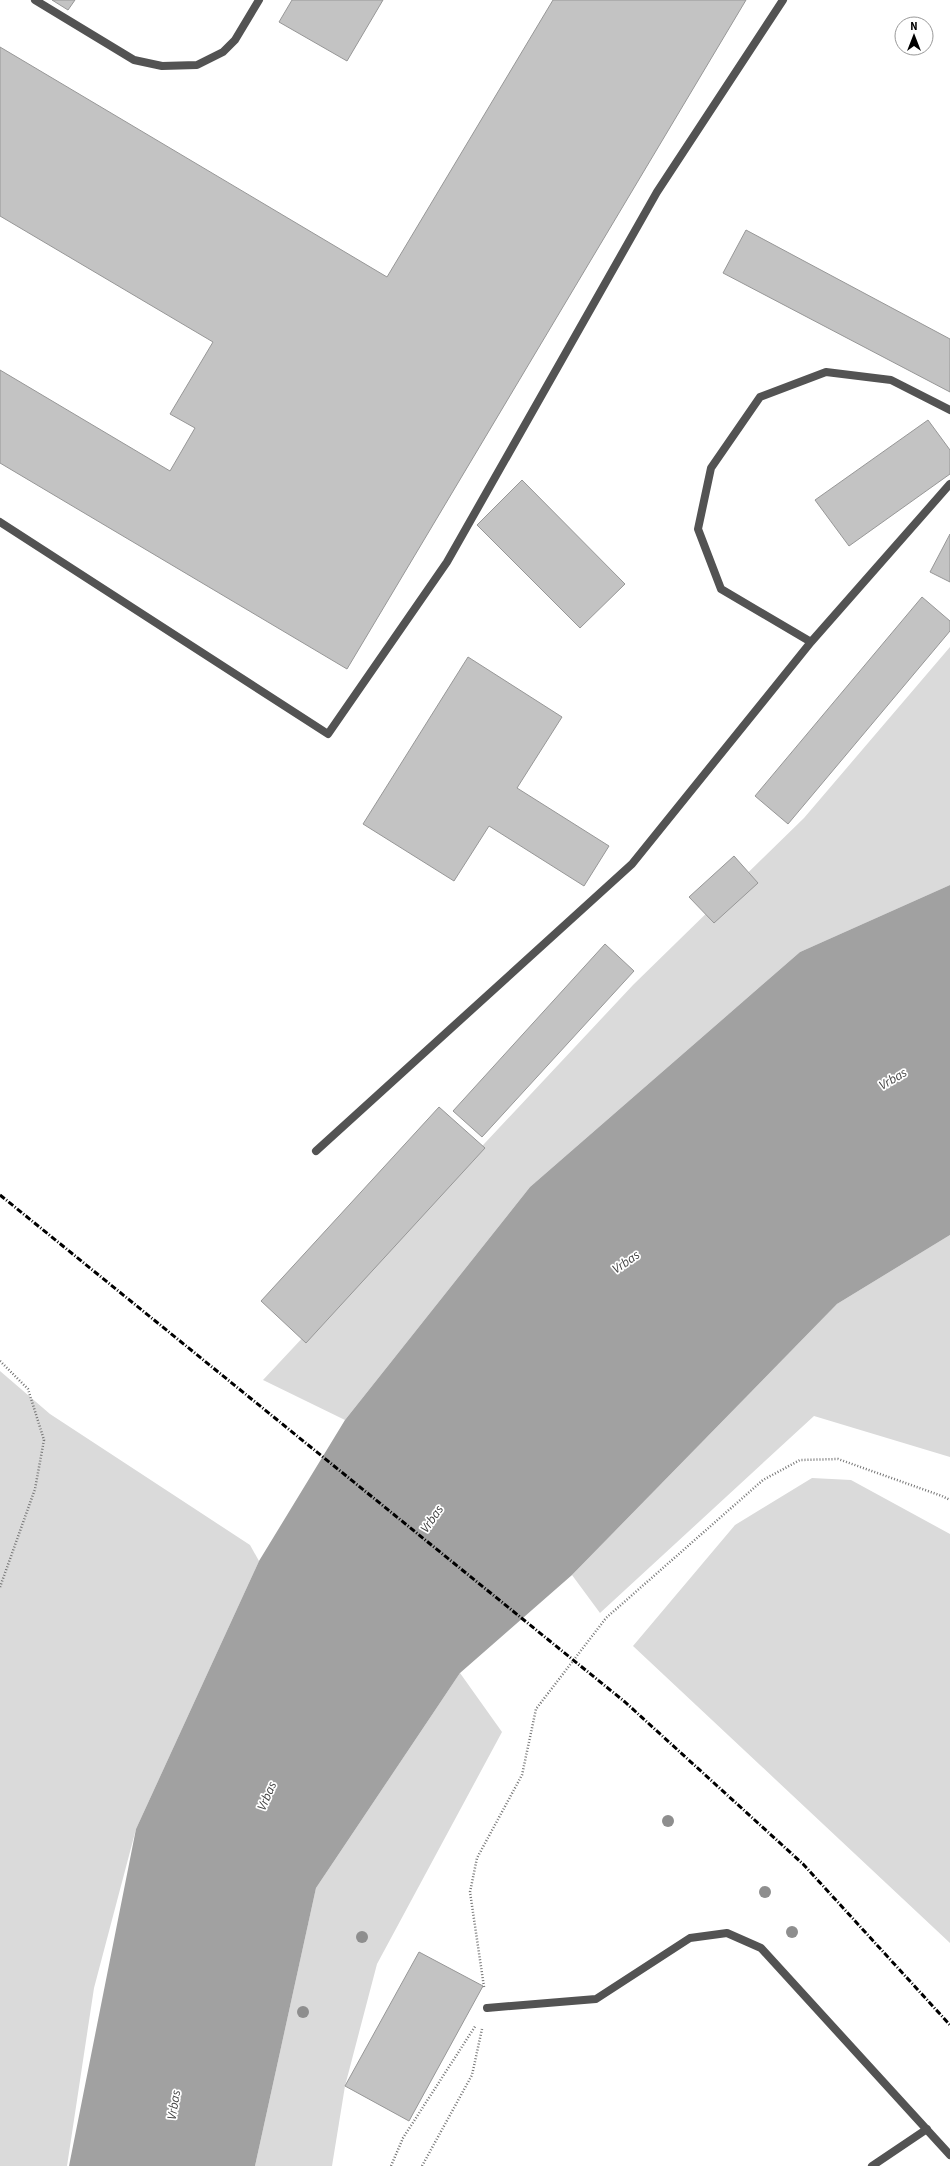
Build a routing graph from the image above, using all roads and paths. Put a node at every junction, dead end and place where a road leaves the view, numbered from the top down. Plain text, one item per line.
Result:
1 (34, 0) edge
2 (259, 0) edge
3 (783, 0) edge
4 (950, 410) edge
5 (950, 484) edge
6 (0, 522) edge
7 (811, 642) junction
8 (316, 1151) dead end
9 (0, 1361) edge
10 (950, 1500) edge
11 (0, 1586) edge
12 (487, 2008) junction
13 (927, 2129) junction
14 (950, 2155) edge
15 (391, 2166) edge
16 (422, 2166) edge
17 (872, 2166) edge

1 - 2 lane
3 - 6 lane
4 - 7 lane
5 - 7 lane
7 - 8 lane
9 - 11 path
10 - 12 path
12 - 13 lane
12 - 15 path
12 - 16 path
13 - 14 lane
13 - 17 lane

